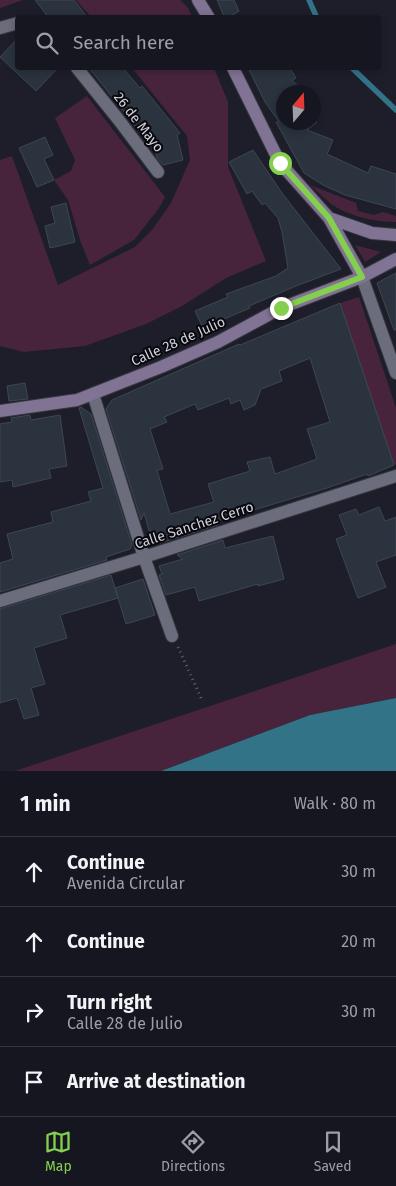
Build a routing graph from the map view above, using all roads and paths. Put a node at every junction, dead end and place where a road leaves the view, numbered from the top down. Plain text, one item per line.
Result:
1 (15, 23) edge
2 (0, 28) edge
3 (79, 70) edge
4 (234, 70) edge
5 (158, 172) dead end
6 (329, 218) junction
7 (396, 235) edge
8 (396, 259) edge
9 (362, 277) junction
10 (396, 374) edge
11 (92, 394) junction
12 (0, 412) edge
13 (396, 476) edge
14 (144, 557) junction
15 (0, 601) edge
16 (172, 636) joint
17 (202, 700) dead end

1 - 2 street
3 - 5 street, 26 de Mayo
4 - 6 street
6 - 7 street
6 - 9 street
8 - 9 street, Calle 28 de Julio
9 - 10 street
9 - 11 street, Calle 28 de Julio
11 - 12 street, Calle 28 de Julio
11 - 14 street
13 - 14 street, Calle Sanchez Cerro
14 - 15 street, Calle Sanchez Cerro
14 - 16 street
16 - 17 path

